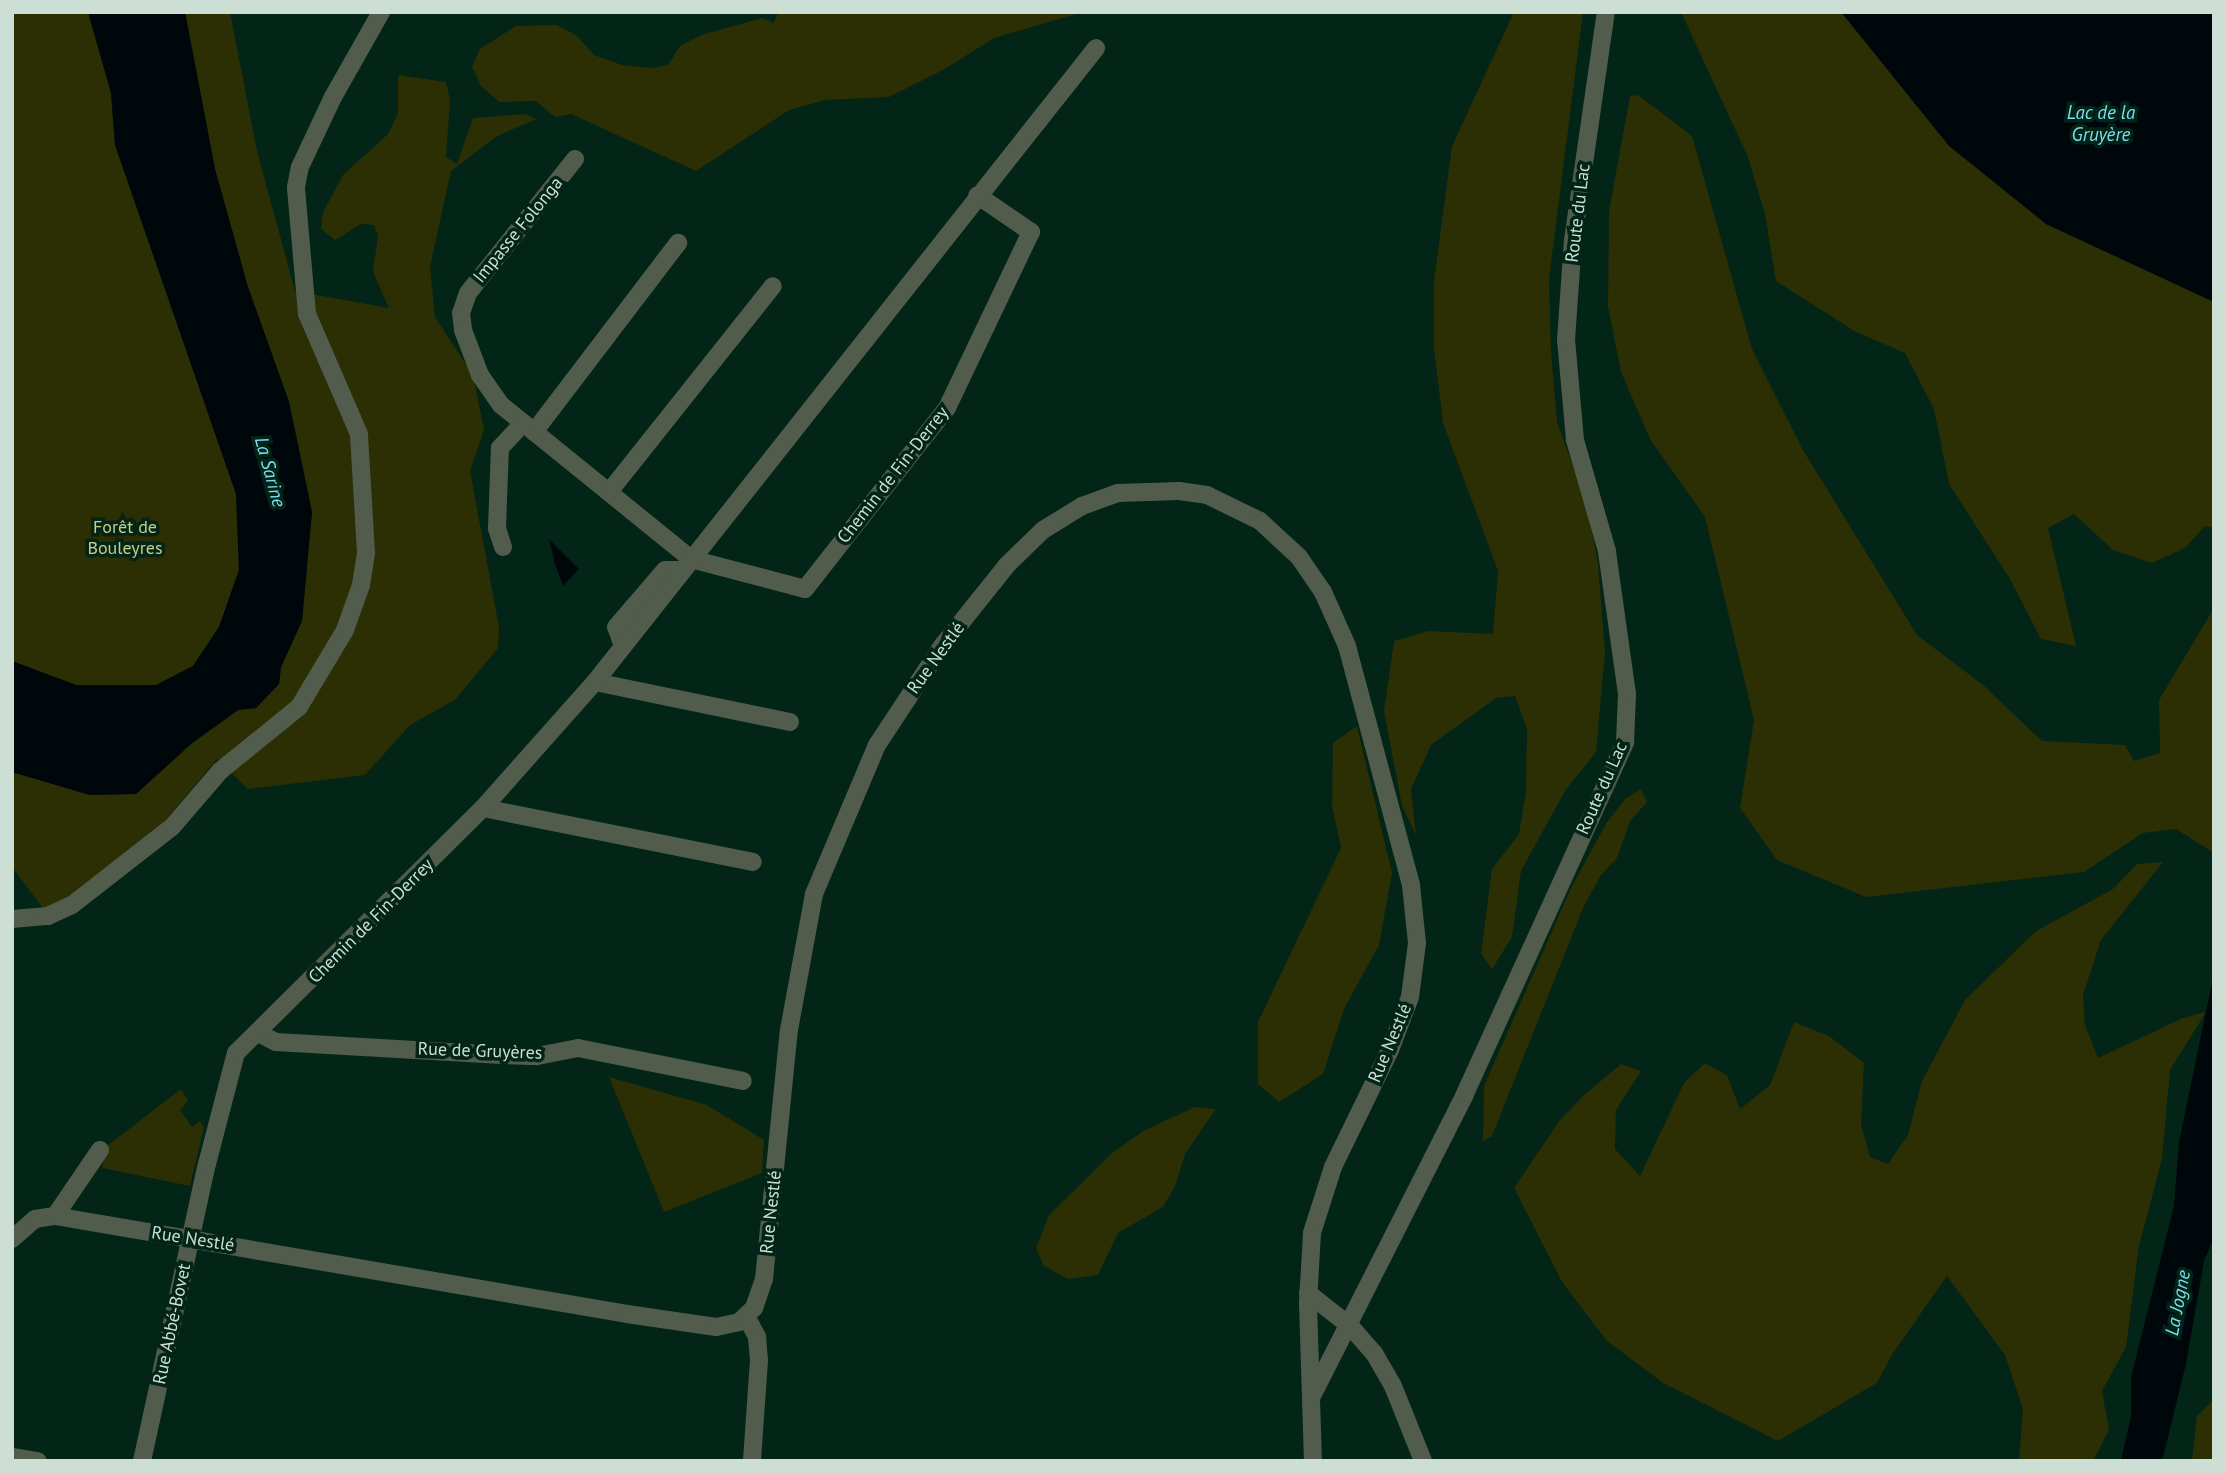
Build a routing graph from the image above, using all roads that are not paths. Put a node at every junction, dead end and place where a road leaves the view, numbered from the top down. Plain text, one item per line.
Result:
1 (381, 12) edge
2 (1606, 12) edge
3 (1096, 48) dead end
4 (575, 159) dead end
5 (977, 195) junction
6 (678, 243) dead end
7 (773, 286) dead end
8 (529, 427) junction
9 (609, 492) junction
10 (503, 547) dead end
11 (687, 564) junction
12 (595, 682) junction
13 (790, 722) dead end
14 (484, 808) junction
15 (753, 862) dead end
16 (12, 919) edge
17 (258, 1033) junction
18 (743, 1081) dead end
19 (100, 1150) dead end
20 (55, 1216) junction
21 (190, 1238) junction
22 (12, 1239) edge
23 (1308, 1293) junction
24 (746, 1316) junction
25 (1351, 1327) junction
26 (1311, 1398) junction
27 (12, 1457) edge
28 (38, 1461) edge
29 (142, 1461) edge
30 (752, 1461) edge
31 (1313, 1461) edge
32 (1423, 1461) edge

1 - 16 street
2 - 25 street, Route du Lac
3 - 5 street, Chemin de Fin-Derrey
4 - 8 street, Impasse Folonga
5 - 11 street, Chemin de Fin-Derrey
5 - 11 street, Chemin de Fin-Derrey
6 - 8 street
7 - 9 street
8 - 9 street, Impasse Folonga
8 - 10 street
9 - 11 street, Impasse Folonga
11 - 12 street, Chemin de Fin-Derrey
12 - 13 street
12 - 14 street, Chemin de Fin-Derrey
14 - 15 street
14 - 17 street, Chemin de Fin-Derrey
17 - 18 street, Rue de Gruyères
17 - 21 street, Rue Abbé-Bovet
19 - 20 street
20 - 21 street, Rue Nestlé
20 - 22 street
21 - 24 street, Rue Nestlé
21 - 29 street, Rue Abbé-Bovet
23 - 24 street, Rue Nestlé
23 - 25 street
23 - 26 street, Rue Nestlé
24 - 30 street
25 - 26 street, Route du Lac
25 - 32 street
26 - 31 street, Rue Nestlé
27 - 28 street

